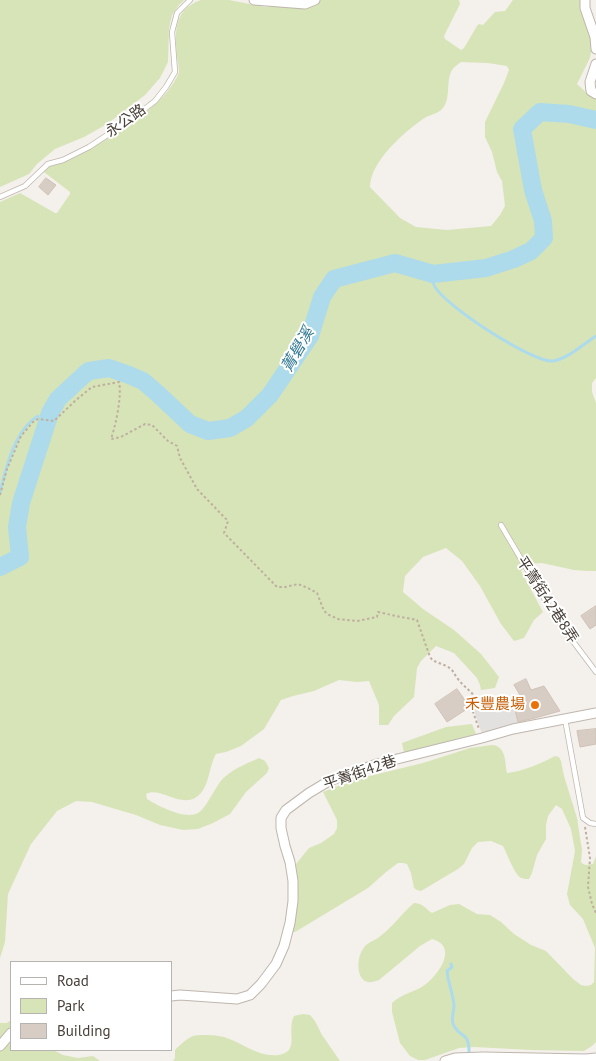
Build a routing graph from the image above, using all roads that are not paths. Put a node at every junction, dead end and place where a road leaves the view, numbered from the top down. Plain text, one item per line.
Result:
1 (190, 0) edge
2 (254, 0) edge
3 (315, 0) edge
4 (585, 0) edge
5 (596, 49) edge
6 (596, 64) edge
7 (596, 94) edge
8 (0, 197) edge
9 (501, 525) dead end
10 (596, 672) edge
11 (596, 713) edge
12 (565, 718) junction
13 (596, 824) edge
14 (172, 996) edge
15 (10, 1034) edge
16 (0, 1046) edge
17 (596, 1058) edge
18 (445, 1061) edge

1 - 8 lane, 永公路
2 - 3 street
4 - 5 street
6 - 7 street
9 - 10 lane, 平菁街42巷8弄
11 - 12 street, 平菁街42巷
12 - 13 lane
12 - 14 street, 平菁街42巷
15 - 16 street
17 - 18 street

